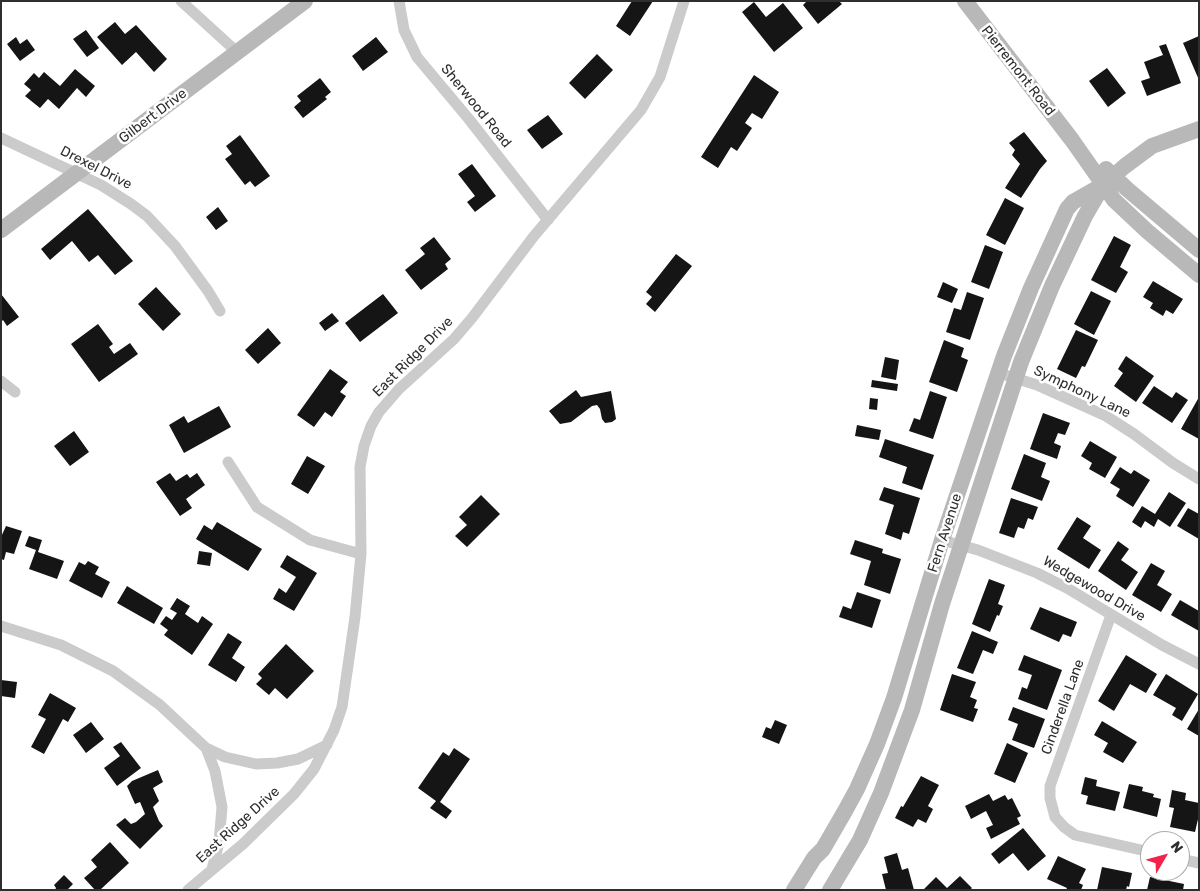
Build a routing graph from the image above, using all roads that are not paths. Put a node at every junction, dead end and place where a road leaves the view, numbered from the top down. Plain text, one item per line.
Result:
1 (181, 1) edge
2 (304, 1) edge
3 (399, 1) edge
4 (684, 1) edge
5 (965, 1) edge
6 (236, 52) junction
7 (1199, 129) edge
8 (1, 138) edge
9 (76, 174) junction
10 (1108, 181) junction
11 (548, 220) junction
12 (1, 230) edge
13 (1199, 250) edge
14 (1199, 275) edge
15 (220, 312) dead end
16 (999, 373) junction
17 (1016, 378) junction
18 (1, 381) edge
19 (15, 392) dead end
20 (228, 462) dead end
21 (1199, 479) edge
22 (942, 540) junction
23 (961, 546) junction
24 (361, 554) junction
25 (1112, 615) junction
26 (1, 626) edge
27 (1199, 664) edge
28 (328, 744) junction
29 (206, 748) junction
30 (1140, 850) edge
31 (212, 869) junction
32 (188, 890) edge
33 (794, 890) edge
34 (830, 890) edge

1 - 6 street
2 - 6 street, Gilbert Drive
3 - 11 street, Sherwood Road
4 - 11 street, East Ridge Drive
5 - 10 street, Pierremont Road
6 - 9 street, Gilbert Drive
7 - 10 street, Fern Avenue
8 - 9 street, Drexel Drive
9 - 12 street, Gilbert Drive
9 - 15 street, Drexel Drive
10 - 13 street, Pierremont Road
10 - 14 street, Pierremont Road
10 - 16 street, Fern Avenue
10 - 17 street, Fern Avenue
11 - 24 street, East Ridge Drive
16 - 17 street, Symphony Lane
16 - 22 street, Fern Avenue
17 - 21 street, Symphony Lane
17 - 23 street, Fern Avenue
18 - 19 street
20 - 24 street
22 - 23 street, Wedgewood Drive
22 - 33 street, Fern Avenue
23 - 25 street, Wedgewood Drive
23 - 34 street, Fern Avenue
24 - 28 street, East Ridge Drive
25 - 27 street, Wedgewood Drive
25 - 30 street, Cinderella Lane
26 - 29 street
28 - 29 street
28 - 31 street, East Ridge Drive
29 - 31 street
31 - 32 street, East Ridge Drive

